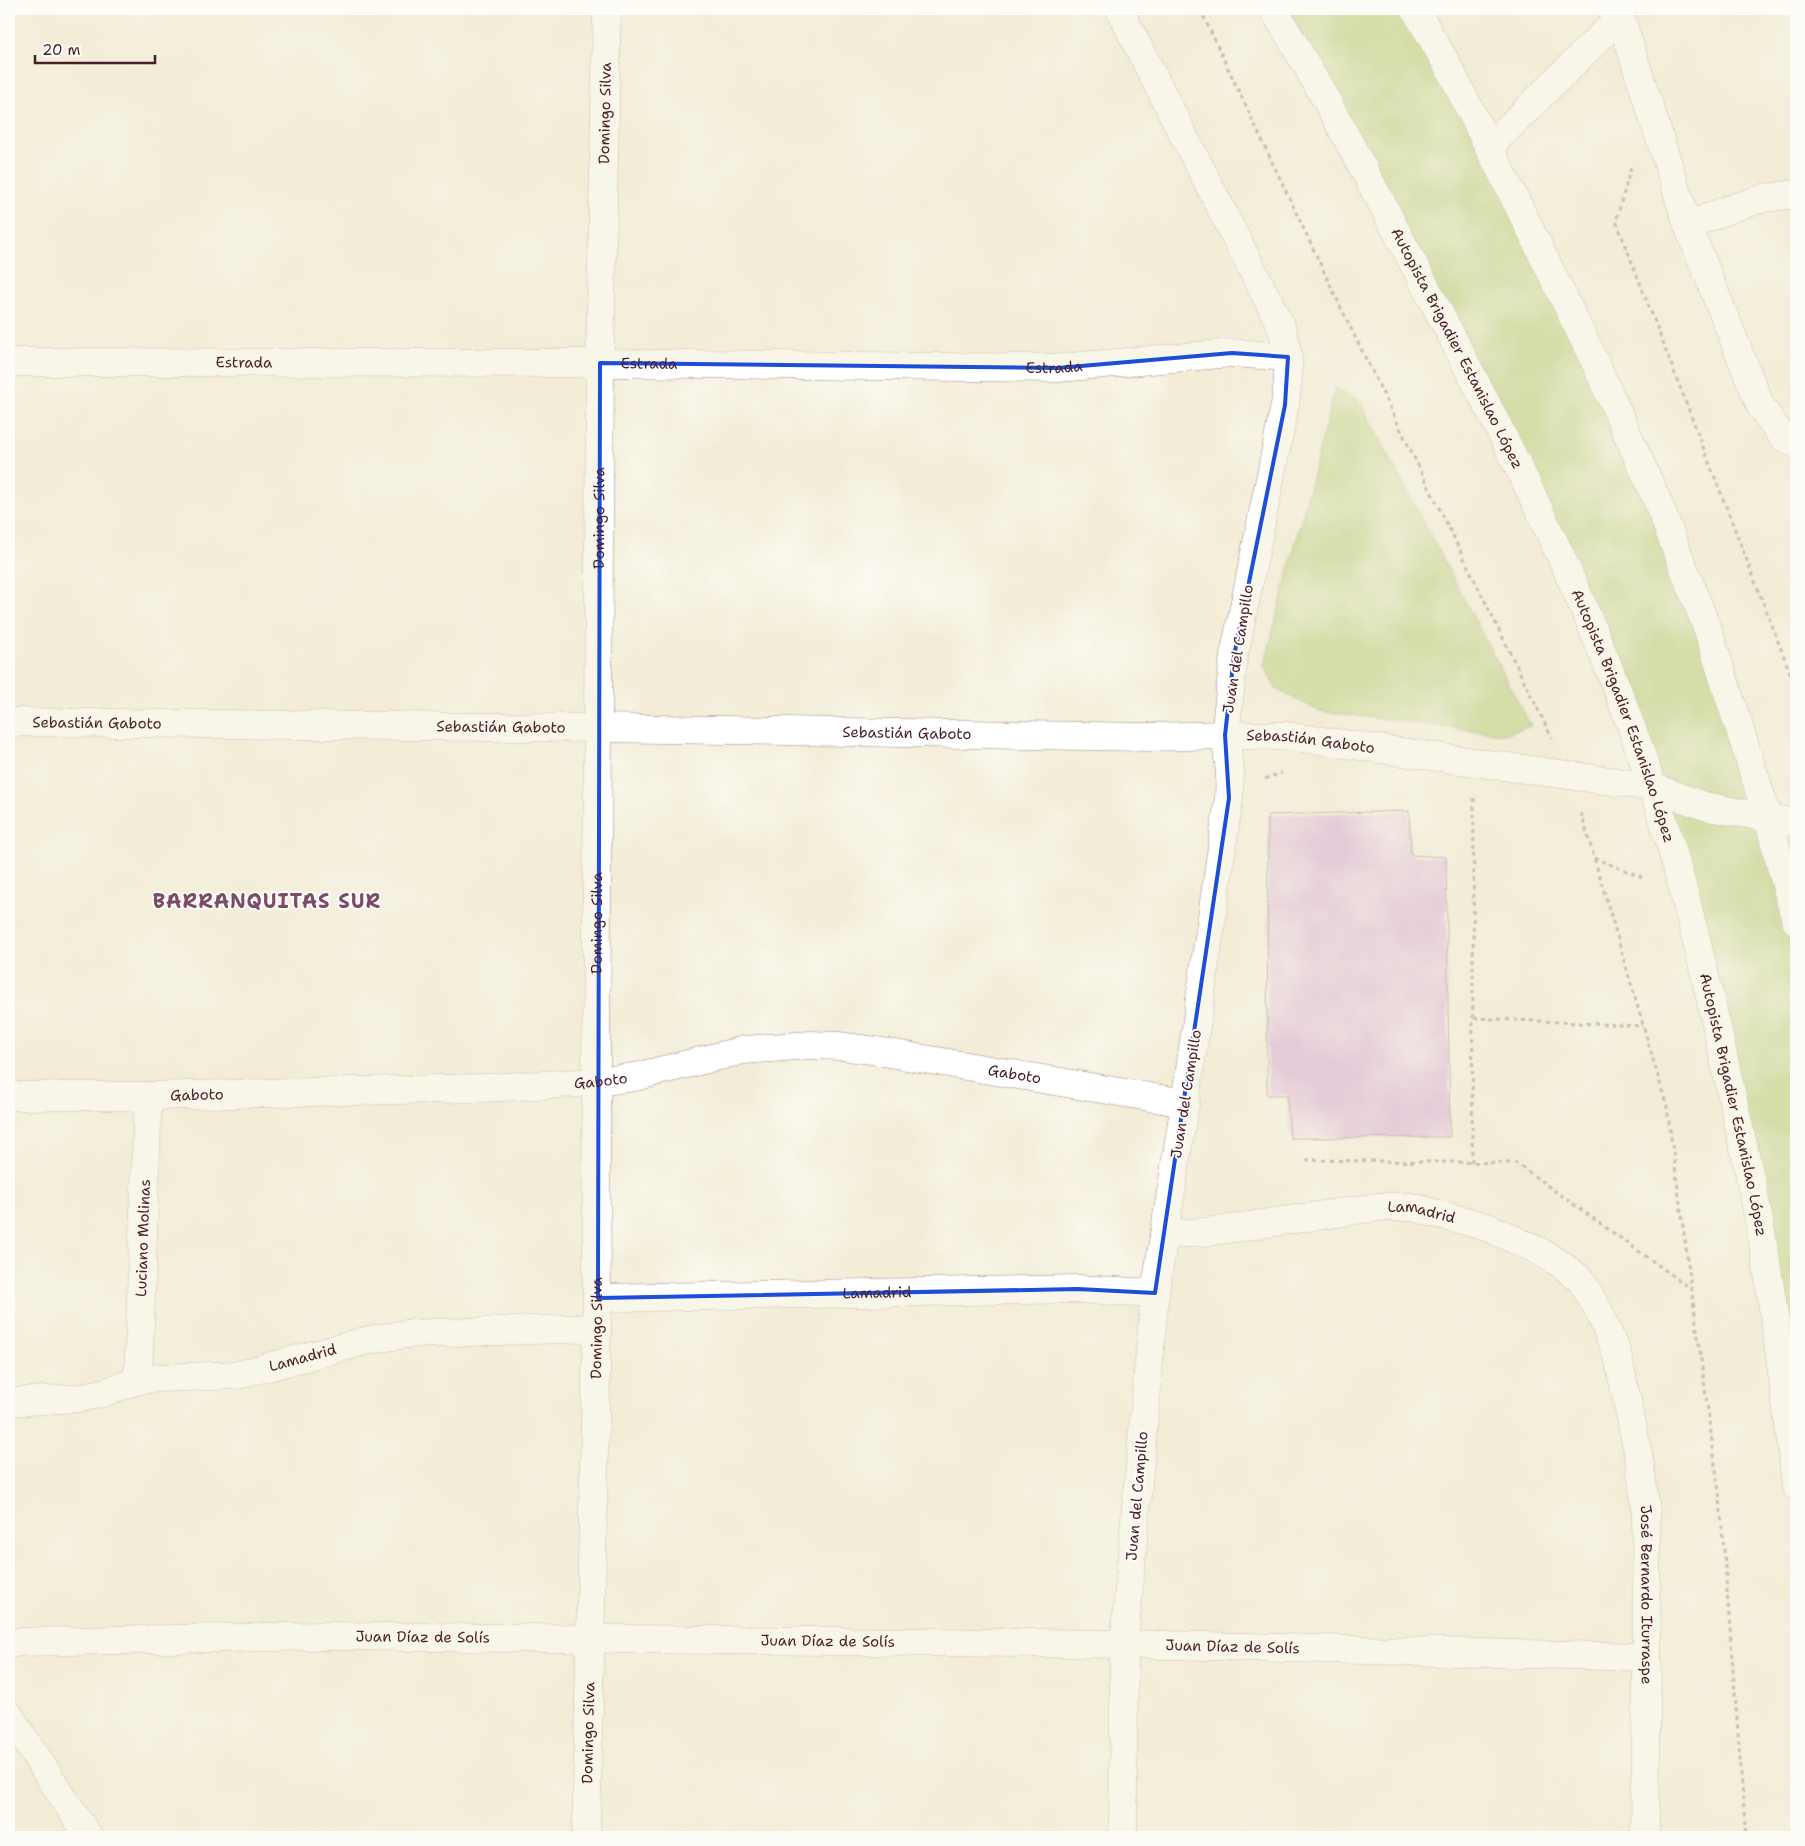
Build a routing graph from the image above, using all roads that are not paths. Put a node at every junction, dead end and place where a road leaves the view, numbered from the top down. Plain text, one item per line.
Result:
1 (607, 9) edge
2 (1119, 9) edge
3 (1273, 9) edge
4 (1415, 9) edge
5 (1619, 13) edge
6 (1489, 147) junction
7 (1796, 194) edge
8 (1688, 226) junction
9 (1288, 357) junction
10 (9, 362) edge
11 (600, 363) junction
12 (1796, 444) edge
13 (9, 722) edge
14 (598, 728) junction
15 (1225, 735) junction
16 (1653, 787) junction
17 (1768, 818) junction
18 (1796, 823) edge
19 (1796, 921) edge
20 (596, 1082) junction
21 (9, 1096) edge
22 (148, 1096) junction
23 (1185, 1103) junction
24 (1164, 1235) junction
25 (1155, 1293) junction
26 (598, 1298) junction
27 (598, 1328) junction
28 (1618, 1357) joint
29 (138, 1380) junction
30 (9, 1402) edge
31 (1796, 1486) edge
32 (592, 1640) junction
33 (9, 1644) edge
34 (1124, 1644) junction
35 (1647, 1658) junction
36 (9, 1715) edge
37 (89, 1837) edge
38 (586, 1837) edge
39 (1123, 1837) edge
40 (1645, 1837) edge

1 - 11 main road, Domingo Silva
2 - 9 main road, Juan del Campillo
3 - 16 main road, Autopista Brigadier Estanislao López
4 - 6 main road
5 - 6 main road
5 - 8 main road
6 - 17 main road
7 - 8 main road
8 - 12 main road
9 - 11 main road, Estrada
9 - 15 main road, Juan del Campillo
10 - 11 main road, Estrada
11 - 14 main road, Domingo Silva
13 - 14 main road, Sebastián Gaboto
14 - 15 main road, Sebastián Gaboto
14 - 20 main road, Domingo Silva
15 - 16 main road, Sebastián Gaboto
15 - 23 main road, Juan del Campillo
16 - 17 main road, Sebastián Gaboto
16 - 31 main road, Autopista Brigadier Estanislao López
17 - 18 main road, Sebastián Gaboto
17 - 19 main road
20 - 22 main road, Gaboto
20 - 23 main road, Gaboto
20 - 26 main road, Domingo Silva
21 - 22 main road, Gaboto
22 - 29 main road, Luciano Molinas
23 - 24 main road, Juan del Campillo
24 - 25 main road, Juan del Campillo
24 - 28 main road, Lamadrid
25 - 26 main road, Lamadrid
25 - 34 main road, Juan del Campillo
26 - 27 main road, Domingo Silva
27 - 29 main road, Lamadrid
27 - 32 main road, Domingo Silva
28 - 35 main road, José Bernardo Iturraspe
29 - 30 main road, Lamadrid
32 - 33 main road, Juan Díaz de Solís
32 - 34 main road, Juan Díaz de Solís
32 - 38 main road, Domingo Silva
34 - 35 main road, Juan Díaz de Solís
34 - 39 main road, Juan del Campillo
35 - 40 main road, José Bernardo Iturraspe
36 - 37 main road

